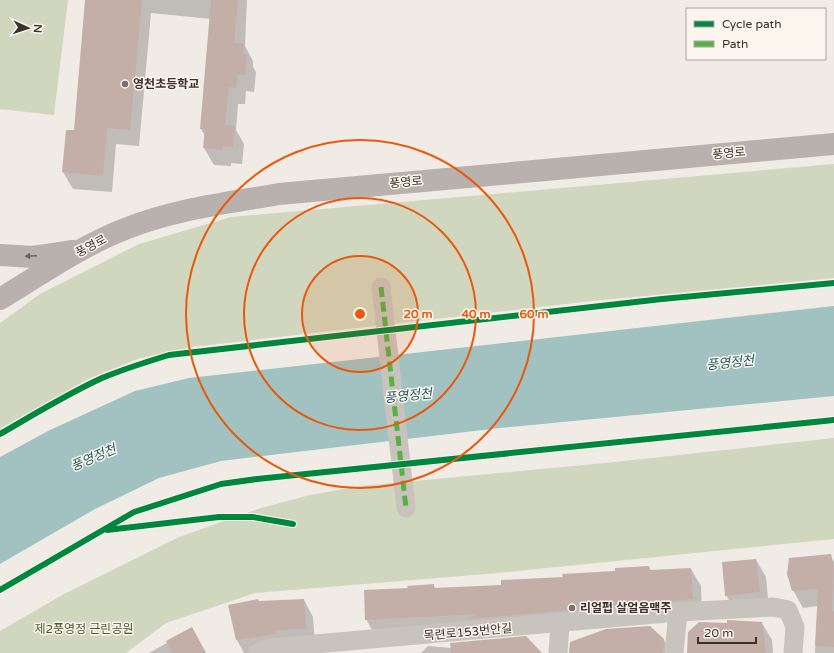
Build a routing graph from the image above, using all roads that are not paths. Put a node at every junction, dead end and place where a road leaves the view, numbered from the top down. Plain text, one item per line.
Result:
1 (834, 144) edge
2 (84, 249) junction
3 (0, 255) edge
4 (381, 287) dead end
5 (0, 299) edge
6 (406, 508) dead end
7 (678, 612) junction
8 (560, 624) junction
9 (407, 645) edge
10 (258, 653) edge
11 (558, 653) edge
12 (674, 653) edge
13 (793, 653) edge

1 - 2 main road, 풍영로
2 -> 3 main road
2 - 5 main road, 풍영로
4 - 6 street
7 - 8 street, 목련로153번안길
7 - 12 street
7 - 13 street, 목련로153번안길
8 - 9 street, 목련로153번안길
8 - 11 street
9 - 10 street, 목련로153번안길

